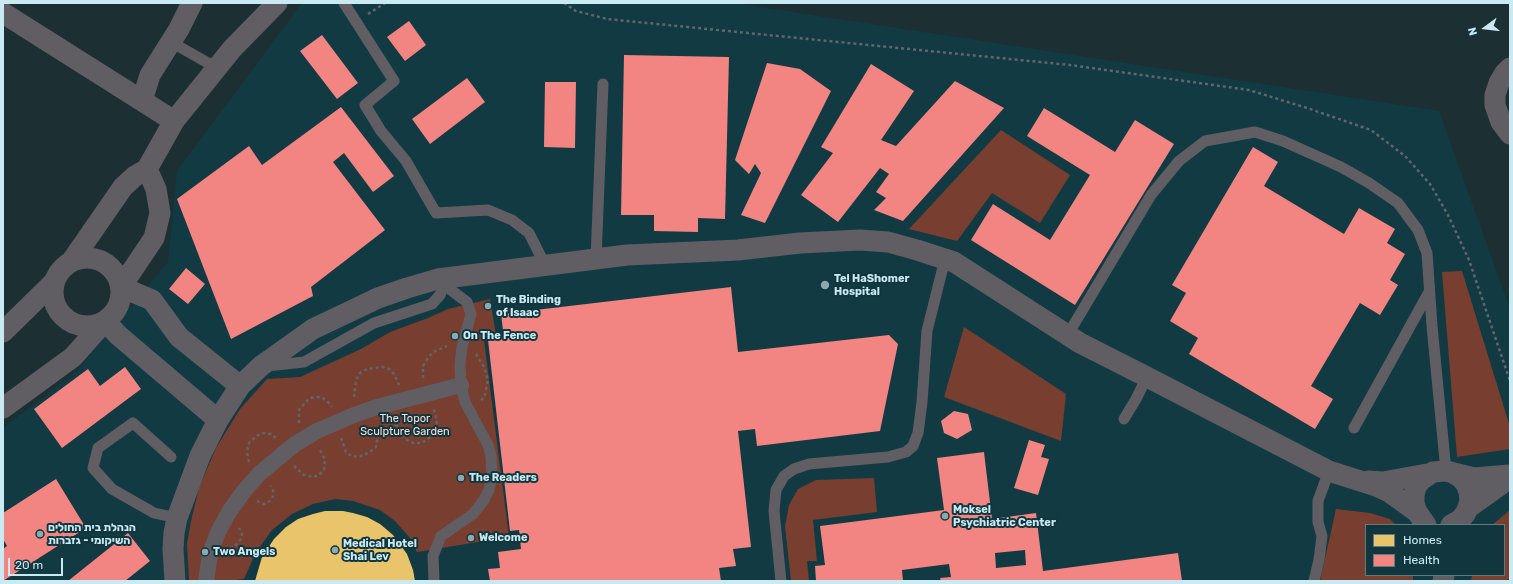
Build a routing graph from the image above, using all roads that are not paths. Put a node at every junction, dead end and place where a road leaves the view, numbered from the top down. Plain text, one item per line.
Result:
1 (192, 3) edge
2 (277, 3) edge
3 (344, 3) edge
4 (3, 13) edge
5 (178, 46) dead end
6 (217, 68) junction
7 (1510, 68) edge
8 (603, 84) dead end
9 (142, 101) junction
10 (174, 121) junction
11 (1510, 134) edge
12 (147, 169) junction
13 (596, 259) junction
14 (945, 259) junction
15 (71, 262) junction
16 (545, 265) junction
17 (54, 282) junction
18 (445, 282) junction
19 (121, 287) junction
20 (1430, 291) junction
21 (105, 321) junction
22 (3, 332) edge
23 (1068, 336) junction
24 (1147, 377) junction
25 (461, 385) junction
26 (240, 386) junction
27 (3, 408) edge
28 (1124, 418) dead end
29 (218, 420) junction
30 (1354, 428) dead end
31 (171, 457) dead end
32 (1329, 471) junction
33 (1442, 472) junction
34 (1510, 476) edge
35 (1354, 479) junction
36 (177, 518) junction
37 (1460, 519) edge
38 (1425, 520) edge
39 (175, 581) edge
40 (206, 581) edge
41 (434, 581) edge
42 (781, 581) edge
43 (1314, 581) edge

1 - 9 street
2 - 6 street
3 - 16 lane
4 - 9 street
5 - 6 lane
6 - 10 street
7 - 11 street
8 - 13 lane
9 - 10 street
10 - 12 street
12 - 15 street
12 - 19 street
13 - 14 street
13 - 16 street
14 - 23 street
14 - 42 lane
15 - 17 street
15 - 19 street
16 - 18 street
17 - 21 street
17 - 22 street
18 - 25 lane
18 - 26 street
19 - 21 street
19 - 26 street
20 - 23 lane
20 - 30 lane
20 - 33 lane
21 - 27 street
21 - 29 street
23 - 24 street
24 - 28 lane
24 - 32 street
25 - 40 street
25 - 41 lane
26 - 29 street
29 - 36 street
31 - 36 lane
32 - 35 street
32 - 43 lane
33 - 34 street
33 - 35 street
33 - 37 street
33 - 38 street
34 - 37 street
35 - 38 street
36 - 39 street

